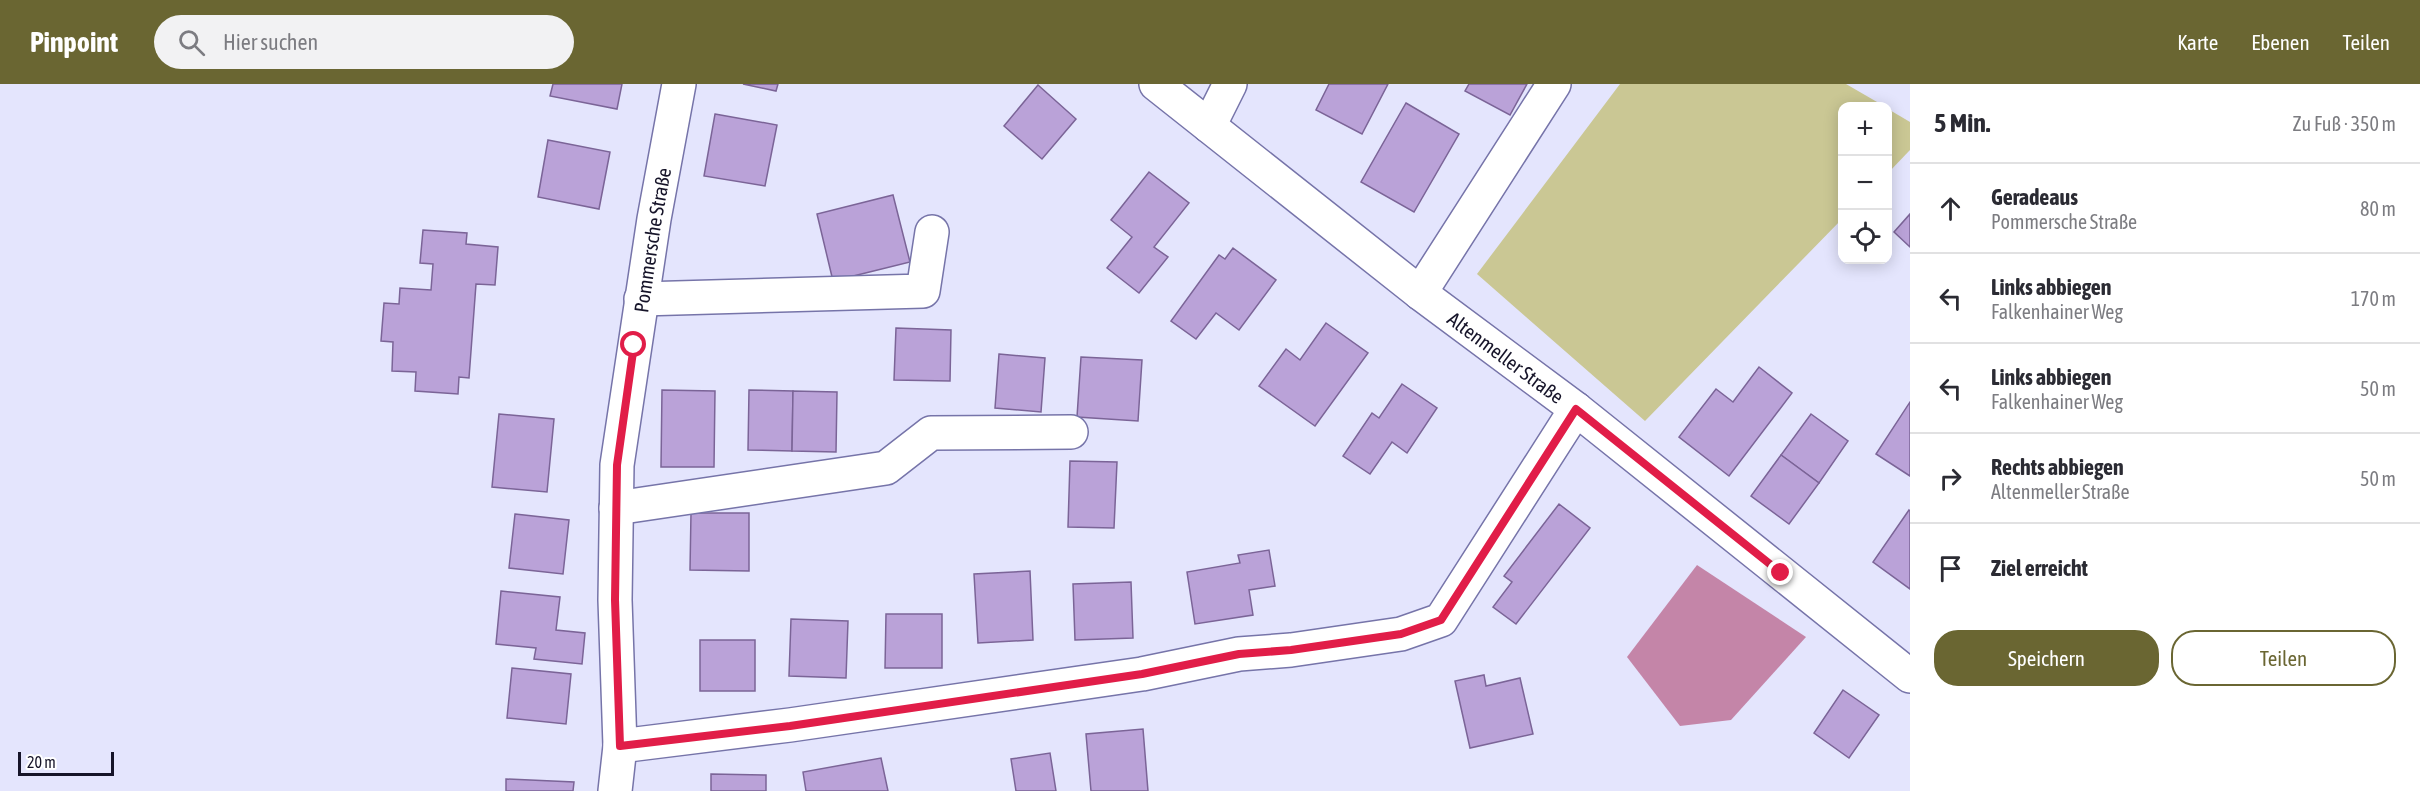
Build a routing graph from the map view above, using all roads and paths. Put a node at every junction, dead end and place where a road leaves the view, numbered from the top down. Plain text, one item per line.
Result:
1 (679, 84) edge
2 (1156, 84) edge
3 (1230, 84) edge
4 (1554, 84) edge
5 (1209, 126) junction
6 (932, 232) dead end
7 (1420, 293) junction
8 (641, 298) junction
9 (1576, 409) junction
10 (1071, 432) dead end
11 (616, 508) junction
12 (1910, 676) edge
13 (620, 746) junction
14 (615, 791) edge

1 - 8 street, Pommersche Straße
2 - 5 street, Altenmeller Straße
3 - 5 street
4 - 7 street
5 - 7 street, Altenmeller Straße
6 - 8 street
7 - 9 street, Altenmeller Straße
8 - 11 street, Pommersche Straße
9 - 12 street, Altenmeller Straße
9 - 13 street
10 - 11 street
11 - 13 street, Pommersche Straße
13 - 14 street, Pommersche Straße

